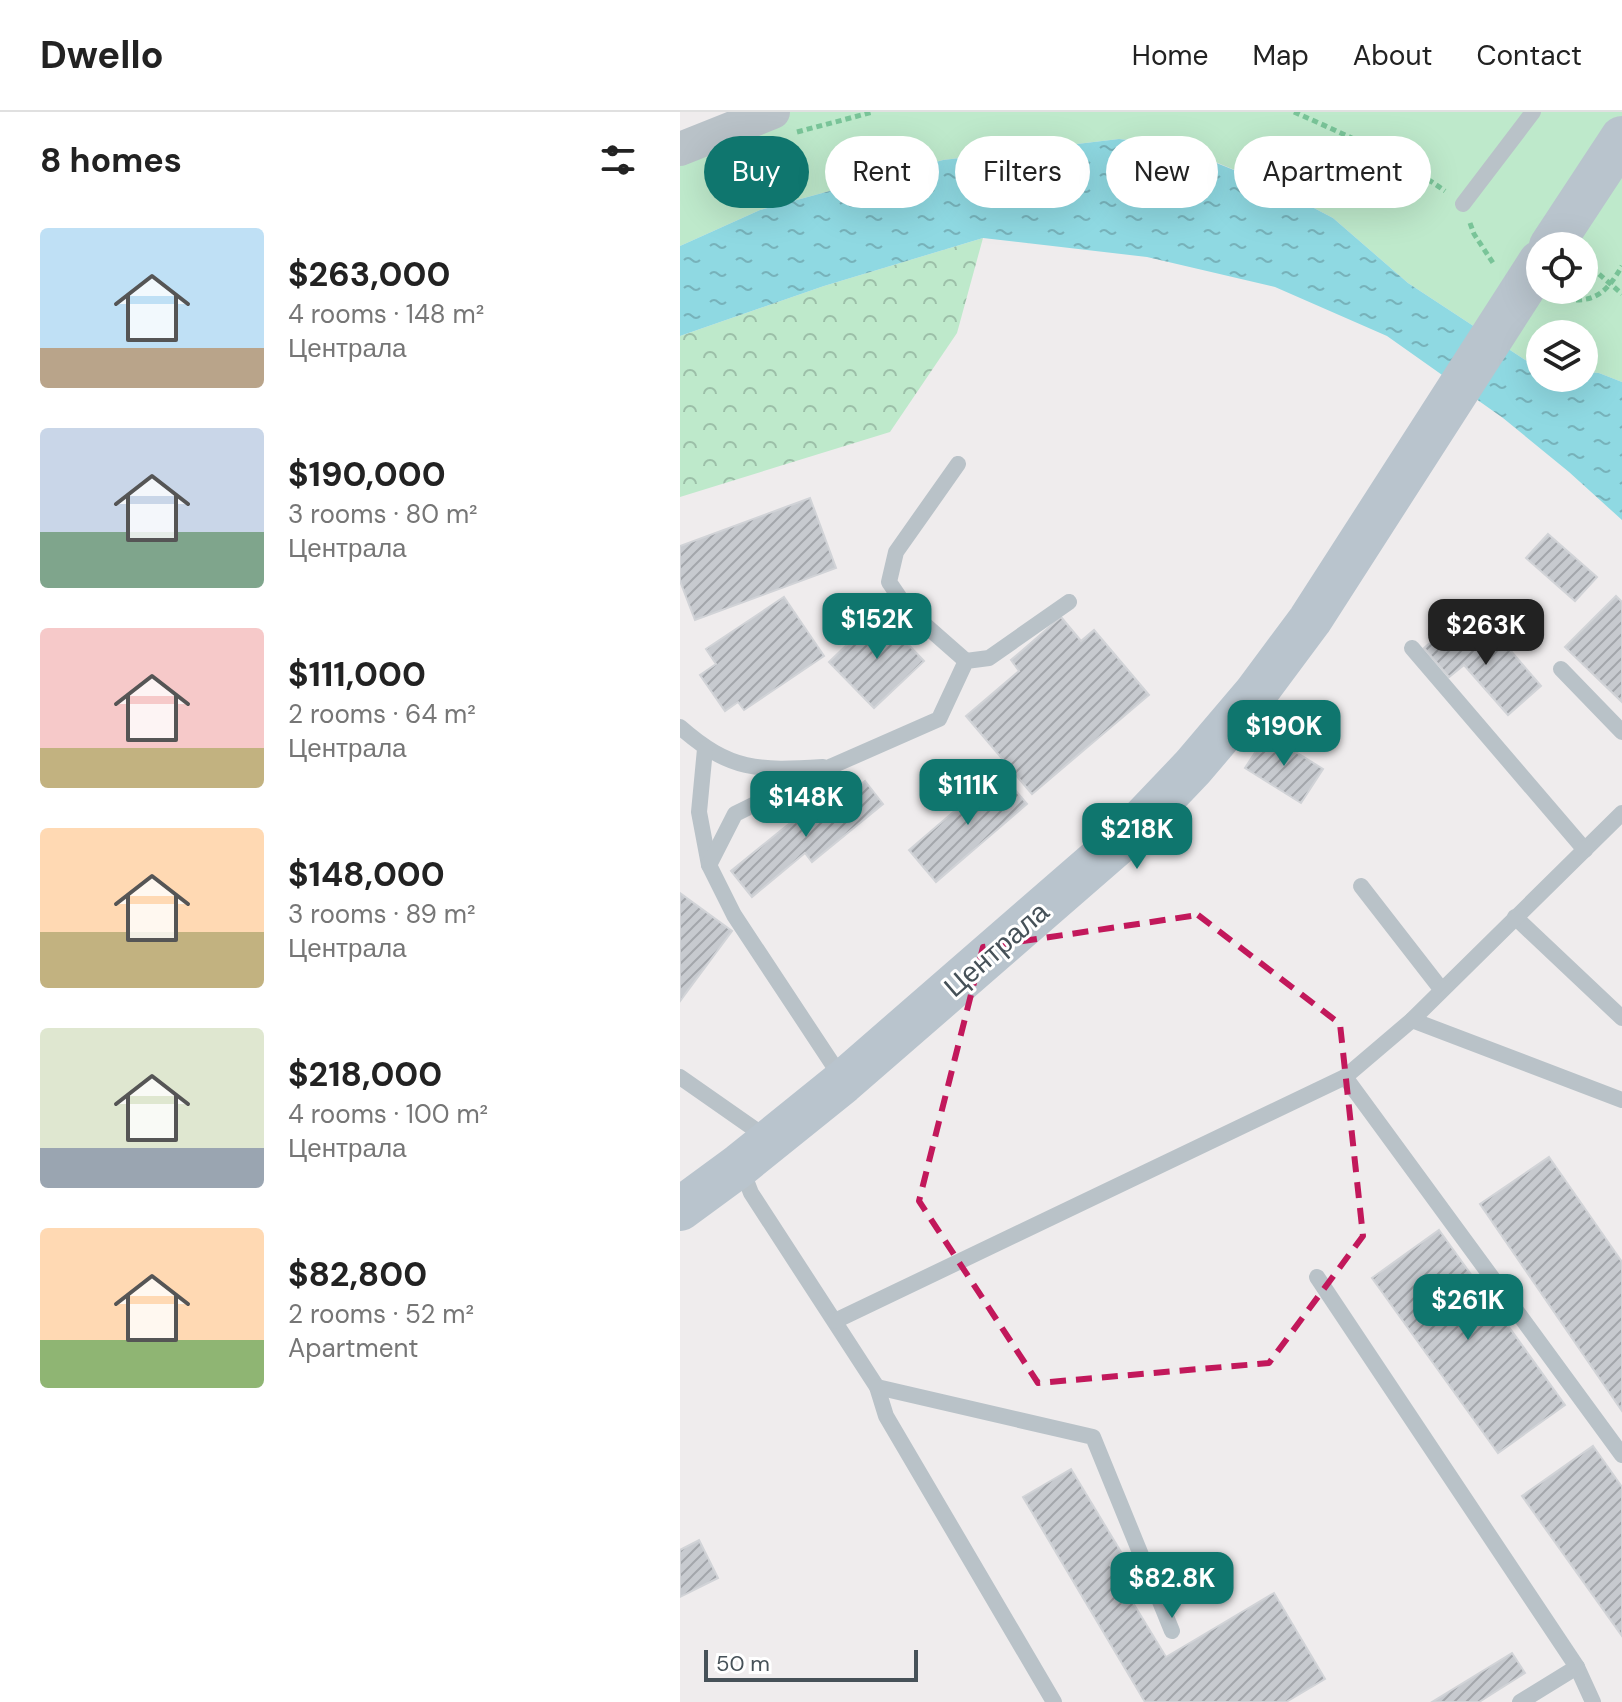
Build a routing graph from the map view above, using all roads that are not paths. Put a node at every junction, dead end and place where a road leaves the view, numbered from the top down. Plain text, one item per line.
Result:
1 (773, 112) edge
2 (1533, 112) edge
3 (1622, 138) edge
4 (680, 149) edge
5 (1463, 204) dead end
6 (1560, 232) edge
7 (1526, 284) edge
8 (958, 464) dead end
9 (1069, 602) dead end
10 (1412, 648) dead end
11 (966, 661) junction
12 (1561, 669) dead end
13 (680, 727) edge
14 (1622, 732) edge
15 (705, 749) junction
16 (832, 766) junction
17 (1622, 813) edge
18 (1585, 850) junction
19 (709, 865) junction
20 (1361, 886) dead end
21 (1515, 917) junction
22 (1441, 989) junction
23 (1622, 1018) edge
24 (1412, 1020) junction
25 (680, 1077) edge
26 (1345, 1077) junction
27 (843, 1082) junction
28 (1622, 1100) edge
29 (756, 1153) junction
30 (680, 1209) edge
31 (1317, 1277) dead end
32 (835, 1321) junction
33 (877, 1387) junction
34 (1622, 1455) edge
35 (1172, 1631) dead end
36 (1577, 1667) junction
37 (1054, 1702) edge
38 (1520, 1702) edge
39 (1593, 1702) edge

1 - 4 street
2 - 5 lane
3 - 6 main road, Централа
7 - 27 main road, Централа
8 - 11 lane
9 - 11 lane
10 - 18 lane
11 - 16 lane
12 - 14 lane
13 - 15 lane
15 - 16 lane
15 - 19 lane
16 - 19 lane
17 - 18 lane
18 - 21 lane
19 - 27 lane
20 - 22 lane
21 - 22 lane
21 - 23 lane
22 - 24 lane
24 - 26 lane
24 - 28 lane
25 - 29 lane
26 - 32 lane
26 - 34 lane
27 - 29 main road, Централа
29 - 30 main road, Централа
29 - 32 lane
31 - 36 lane
32 - 33 lane
33 - 35 lane
33 - 37 lane
36 - 38 lane
36 - 39 lane

